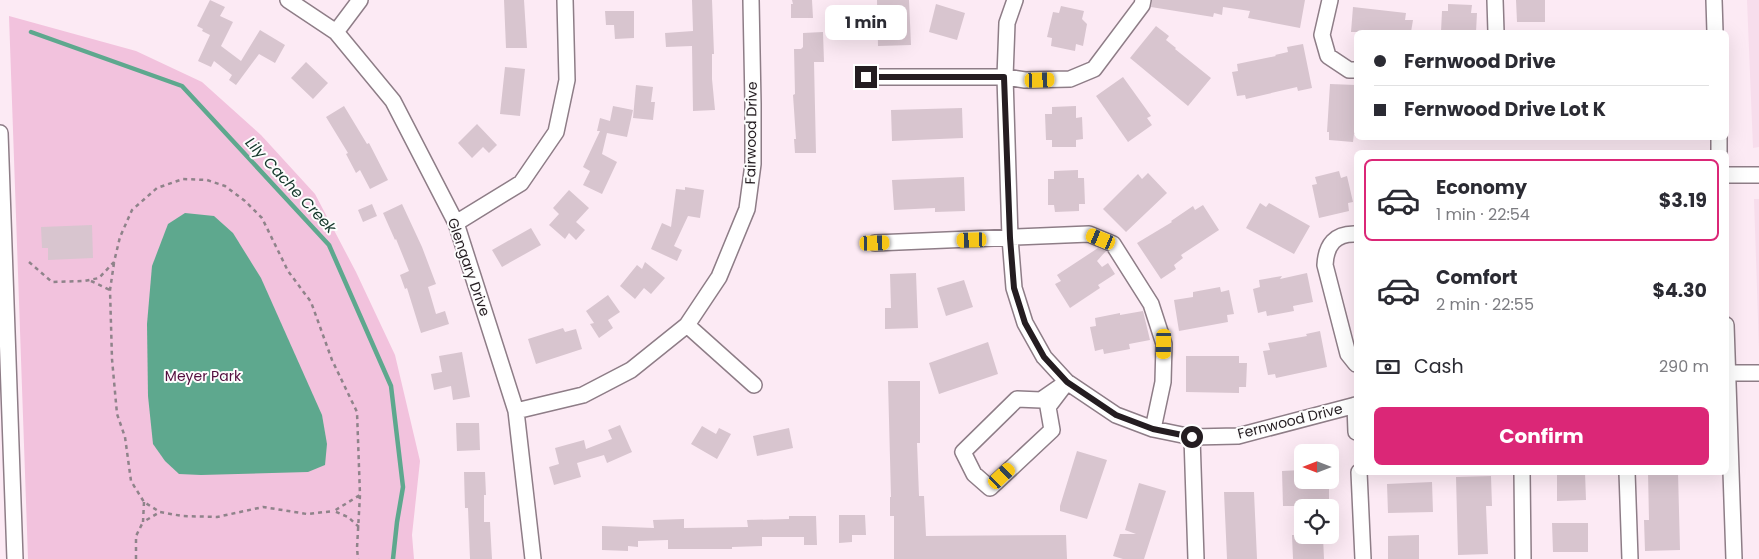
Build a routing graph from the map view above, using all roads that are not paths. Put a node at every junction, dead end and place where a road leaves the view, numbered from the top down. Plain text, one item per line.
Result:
1 (288, 0) edge
2 (360, 0) edge
3 (565, 0) edge
4 (750, 0) edge
5 (1015, 0) edge
6 (1143, 0) edge
7 (1330, 0) edge
8 (1495, 0) edge
9 (1714, 0) edge
10 (1496, 30) edge
11 (1715, 30) edge
12 (336, 32) junction
13 (1354, 70) edge
14 (866, 77) dead end
15 (1004, 77) junction
16 (0, 133) edge
17 (1759, 175) edge
18 (1729, 176) edge
19 (456, 224) junction
20 (1354, 234) edge
21 (1010, 238) junction
22 (875, 243) dead end
23 (686, 324) junction
24 (1354, 362) edge
25 (1729, 373) edge
26 (1759, 373) edge
27 (1067, 382) junction
28 (754, 385) dead end
29 (1354, 406) edge
30 (516, 411) junction
31 (1729, 426) edge
32 (1153, 429) junction
33 (1192, 437) junction
34 (1359, 475) edge
35 (1522, 475) edge
36 (1627, 475) edge
37 (15, 559) edge
38 (533, 559) edge
39 (1196, 559) edge
40 (1364, 559) edge
41 (1523, 559) edge
42 (1630, 559) edge
43 (1734, 559) edge

1 - 12 street, Glengary Drive
2 - 12 street
3 - 19 street
4 - 23 street, Fairwood Drive
5 - 15 street, Fernwood Drive
6 - 15 street
7 - 13 street
8 - 10 street
9 - 11 street
12 - 19 street, Glengary Drive
14 - 15 street
15 - 21 street, Fernwood Drive
16 - 37 street
17 - 18 street
19 - 30 street, Glengary Drive
20 - 24 street
21 - 22 street
21 - 27 street, Fernwood Drive
21 - 32 street
23 - 28 street
23 - 30 street, Fairwood Drive
25 - 26 street
27 - 27 street
27 - 32 street, Fernwood Drive
29 - 33 street, Fernwood Drive
30 - 38 street, Glengary Drive
31 - 43 street
32 - 33 street, Fernwood Drive
33 - 39 street
34 - 40 street
35 - 41 street
36 - 42 street

